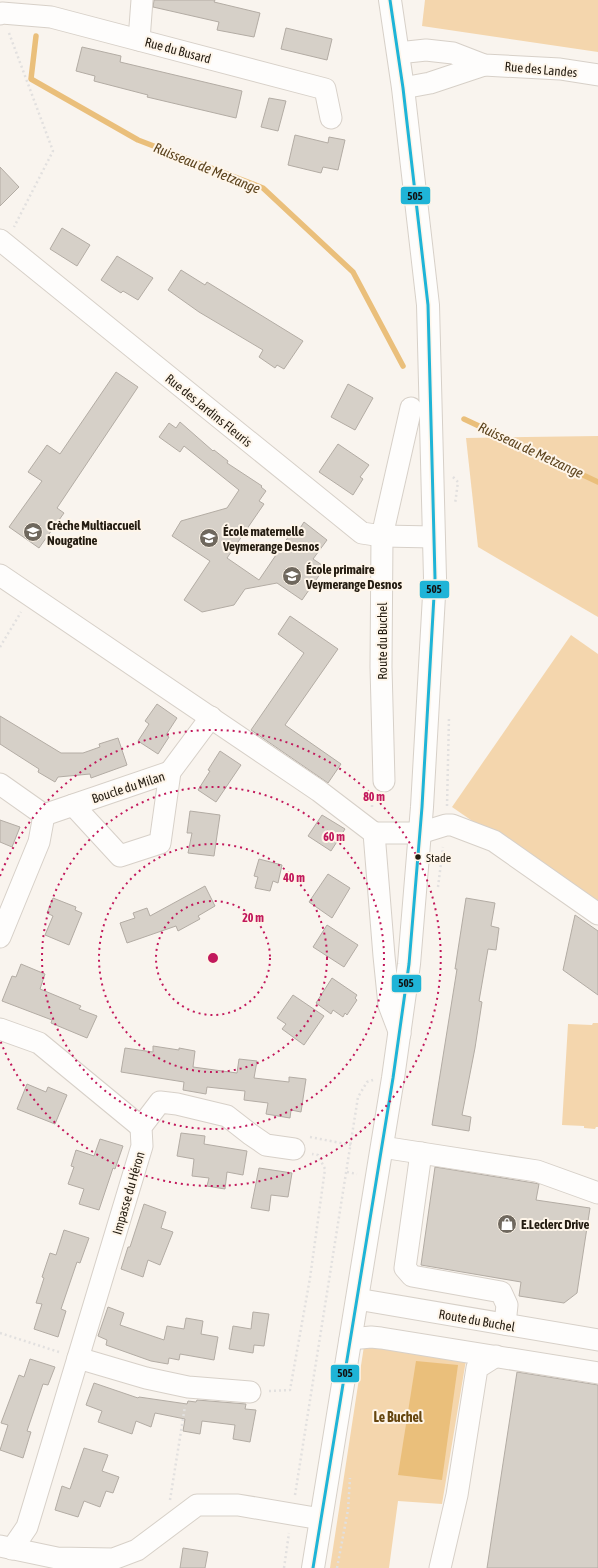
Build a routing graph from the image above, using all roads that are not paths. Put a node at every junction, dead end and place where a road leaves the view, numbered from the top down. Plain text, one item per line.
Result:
1 (142, 0) edge
2 (390, 0) edge
3 (1, 13) edge
4 (139, 40) junction
5 (398, 53) junction
6 (484, 65) junction
7 (598, 75) edge
8 (403, 88) junction
9 (331, 118) dead end
10 (3, 243) edge
11 (411, 408) dead end
12 (382, 536) junction
13 (434, 538) junction
14 (0, 575) edge
15 (211, 717) junction
16 (170, 772) junction
17 (384, 781) road end
18 (0, 784) edge
19 (73, 805) junction
20 (44, 815) junction
21 (374, 833) junction
22 (420, 833) junction
23 (598, 914) edge
24 (0, 937) edge
25 (0, 1029) edge
26 (400, 1034) junction
27 (141, 1127) junction
28 (382, 1147) junction
29 (294, 1149) road end
30 (421, 1153) junction
31 (598, 1193) edge
32 (357, 1299) junction
33 (505, 1324) junction
34 (350, 1338) junction
35 (598, 1340) edge
36 (496, 1356) junction
37 (78, 1358) junction
38 (598, 1373) edge
39 (250, 1392) road end
40 (321, 1519) junction
41 (6, 1548) edge
42 (313, 1568) edge
43 (440, 1568) edge

1 - 4 street
2 - 5 main road
3 - 4 street, Rue du Busard
4 - 9 street, Rue du Busard
5 - 6 street, Rue des Landes
5 - 8 main road
6 - 7 street, Rue des Landes
6 - 8 street, Rue des Landes
8 - 13 main road
10 - 12 street, Rue des Jardins Fleuris
11 - 12 street, Route du Buchel
12 - 13 street, Rue des Jardins Fleuris
12 - 17 street, Route du Buchel
13 - 22 main road
14 - 15 street
15 - 16 street
15 - 21 street
16 - 19 street, Boucle du Milan
16 - 19 street, Boucle du Milan
18 - 20 street
19 - 20 street, Boucle du Milan
20 - 24 street
21 - 22 street
21 - 26 street
22 - 23 street
22 - 26 main road
25 - 27 street
26 - 28 main road
27 - 29 street
27 - 37 street, Impasse du Héron
28 - 30 street
28 - 32 main road
30 - 31 street
30 - 33 street
32 - 33 street, Route du Buchel
32 - 34 main road
33 - 35 street, Route du Buchel
34 - 36 street
34 - 40 main road
36 - 38 street
36 - 43 street
37 - 39 street
37 - 41 street, Impasse du Héron
40 - 41 street
40 - 42 main road

